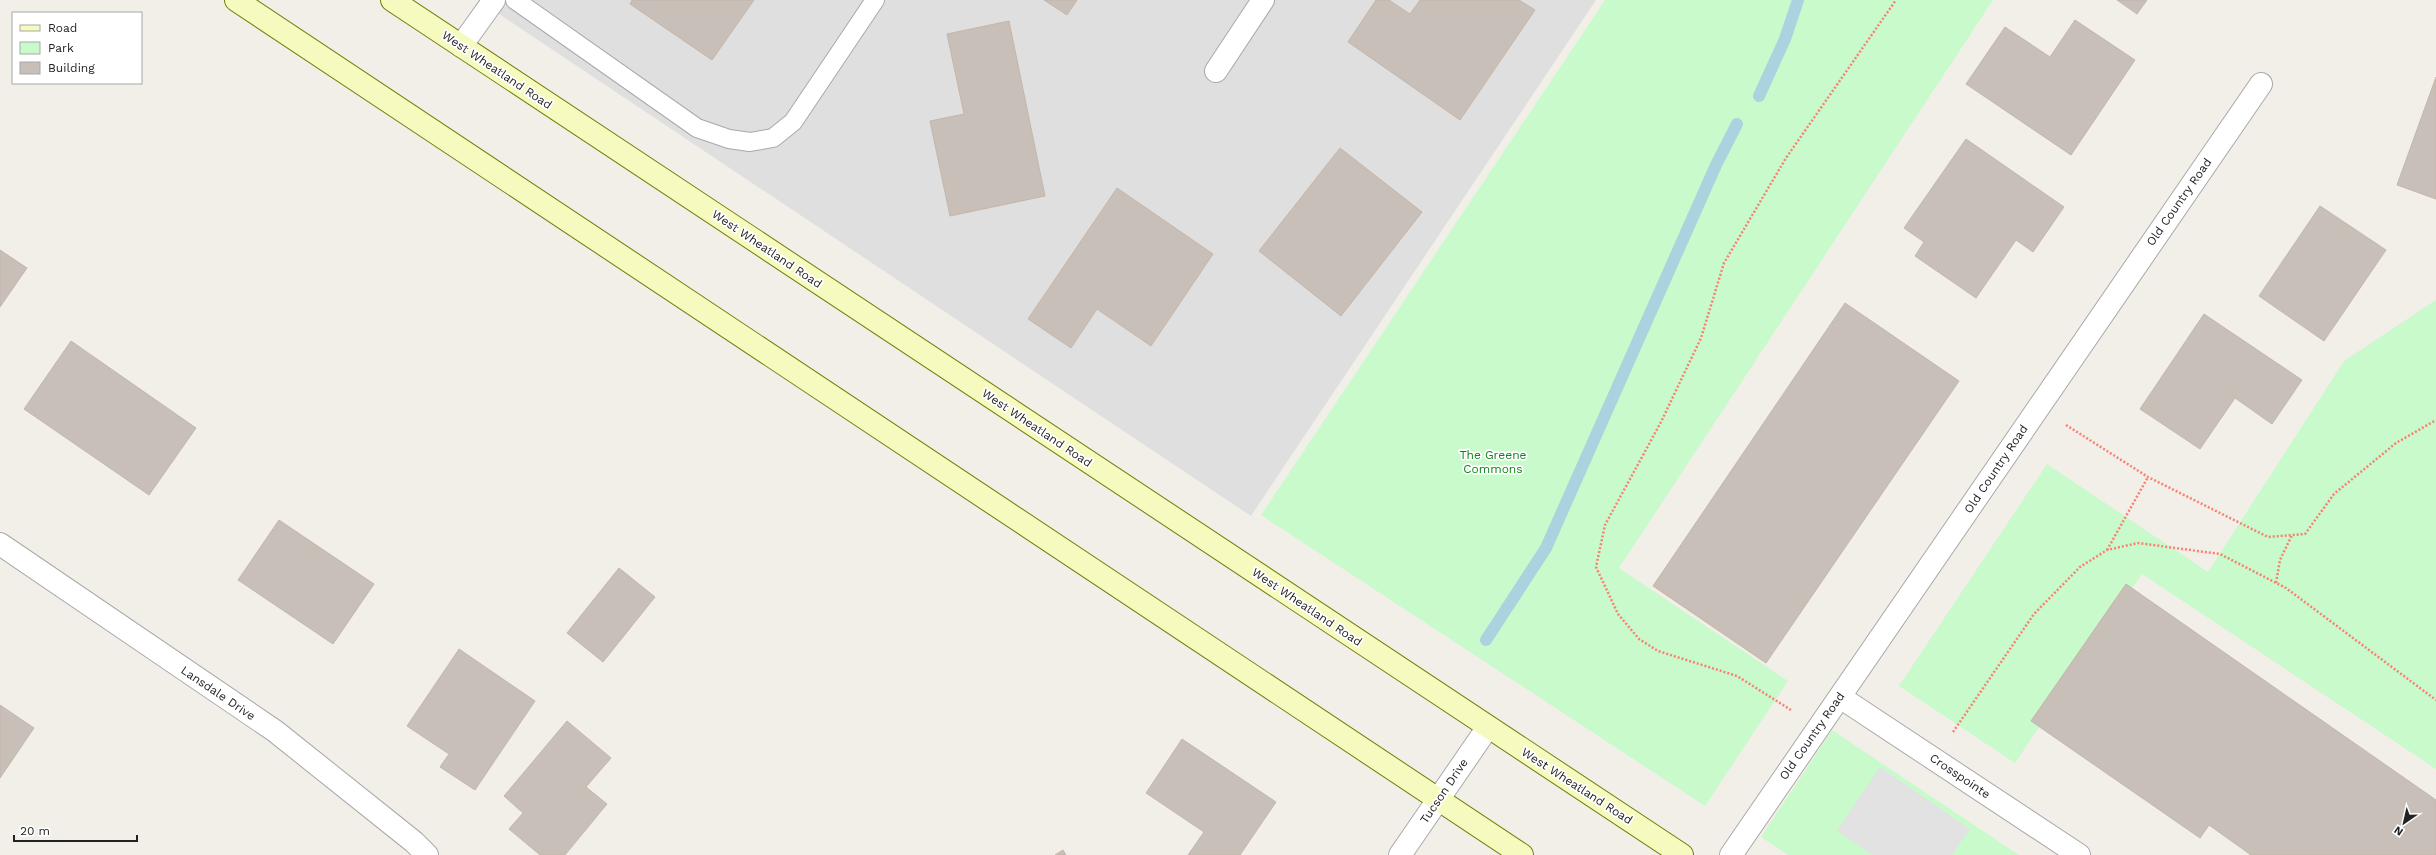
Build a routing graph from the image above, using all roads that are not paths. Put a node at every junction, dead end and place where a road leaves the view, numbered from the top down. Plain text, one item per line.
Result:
1 (236, 0) edge
2 (392, 0) edge
3 (494, 0) edge
4 (515, 0) edge
5 (875, 0) edge
6 (1263, 0) edge
7 (461, 46) junction
8 (1216, 71) dead end
9 (2261, 84) dead end
10 (0, 544) edge
11 (1840, 697) junction
12 (1488, 727) junction
13 (1439, 800) junction
14 (427, 855) edge
15 (1400, 855) edge
16 (1522, 855) edge
17 (1682, 855) edge
18 (1731, 855) edge
19 (2080, 855) edge

1 - 13 main road
2 - 7 main road, West Wheatland Road
3 - 7 street
4 - 5 lane
6 - 8 street
7 - 12 main road, West Wheatland Road
9 - 11 street, Old Country Road
10 - 14 street, Lansdale Drive
11 - 18 street, Old Country Road
11 - 19 street, Crosspointe
12 - 13 street, Tucson Drive
12 - 17 main road, West Wheatland Road
13 - 15 street, Tucson Drive
13 - 16 main road

